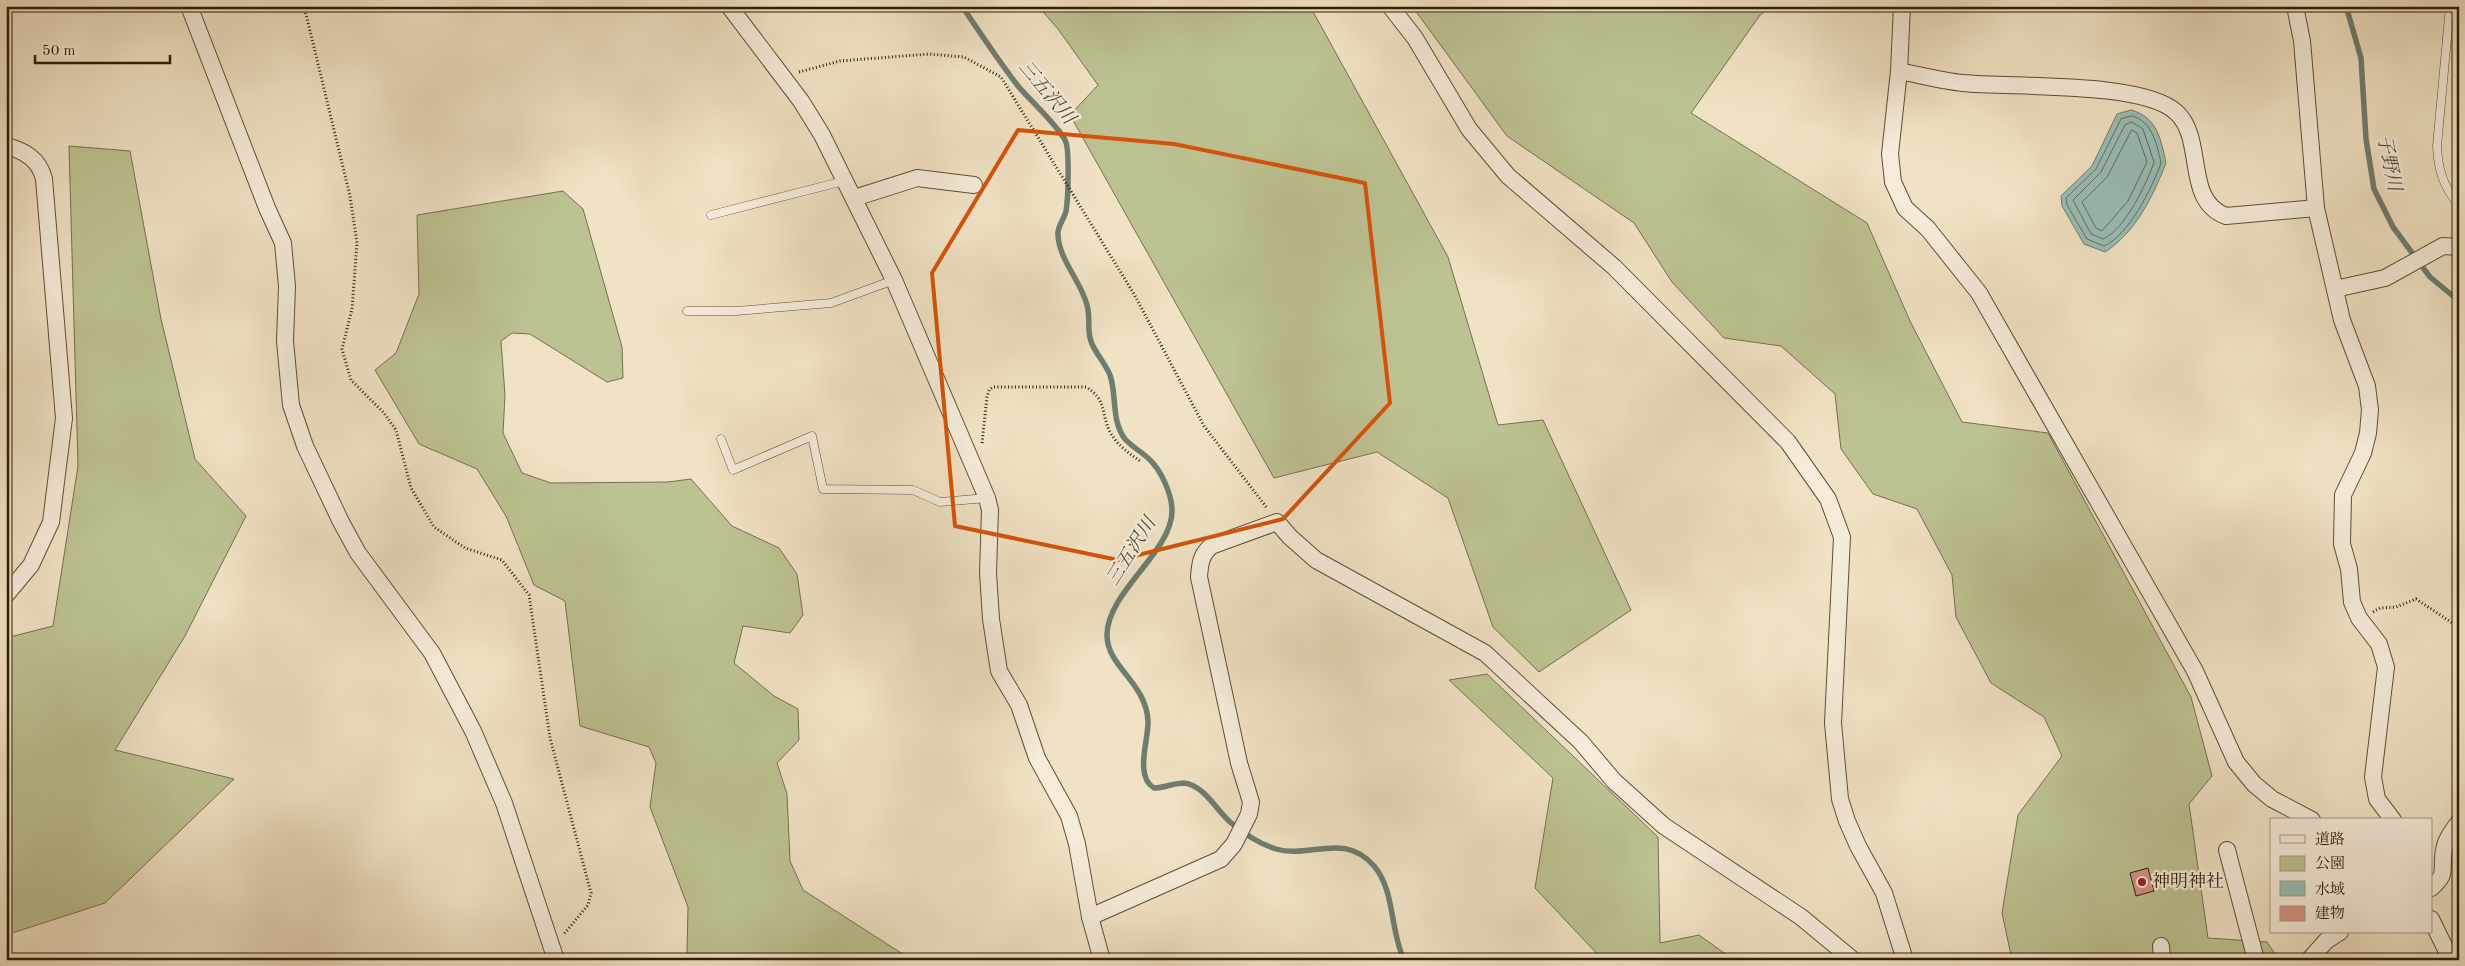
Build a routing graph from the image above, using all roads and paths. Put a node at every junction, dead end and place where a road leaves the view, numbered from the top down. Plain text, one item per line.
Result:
1 (189, 6) edge
2 (304, 6) edge
3 (729, 6) edge
4 (1390, 6) edge
5 (1902, 6) edge
6 (2294, 6) edge
7 (2450, 6) edge
8 (1899, 72) junction
9 (782, 76) junction
10 (6, 146) edge
11 (844, 182) junction
12 (974, 184) dead end
13 (854, 198) junction
14 (2459, 205) edge
15 (2316, 208) junction
16 (712, 215) dead end
17 (2459, 247) edge
18 (894, 280) junction
19 (2335, 290) junction
20 (688, 311) dead end
21 (722, 439) dead end
22 (1140, 460) dead end
23 (974, 467) junction
24 (987, 498) junction
25 (1277, 522) junction
26 (6, 595) edge
27 (2357, 614) junction
28 (2459, 630) edge
29 (2308, 818) edge
30 (2391, 818) edge
31 (2459, 822) edge
32 (2227, 850) dead end
33 (2434, 879) edge
34 (1090, 918) junction
35 (2432, 921) edge
36 (2337, 934) edge
37 (553, 952) edge
38 (1102, 960) edge
39 (1854, 960) edge
40 (1905, 960) edge
41 (2256, 960) edge
42 (2309, 960) edge
43 (2451, 960) edge

1 - 37 street
2 - 37 path
3 - 9 street
4 - 40 street
5 - 8 street
6 - 15 street
7 - 14 lane
8 - 15 street
8 - 29 street
9 - 11 street
9 - 25 path
10 - 26 street
11 - 13 street
11 - 16 lane
12 - 13 street
13 - 18 street
15 - 19 street
17 - 19 street
18 - 20 lane
18 - 23 street
19 - 27 street
21 - 24 lane
22 - 23 path
23 - 24 street
24 - 34 street
25 - 34 street
25 - 39 street
27 - 28 path
27 - 30 street
31 - 33 street
32 - 41 street
34 - 38 street
35 - 43 street
36 - 42 street

